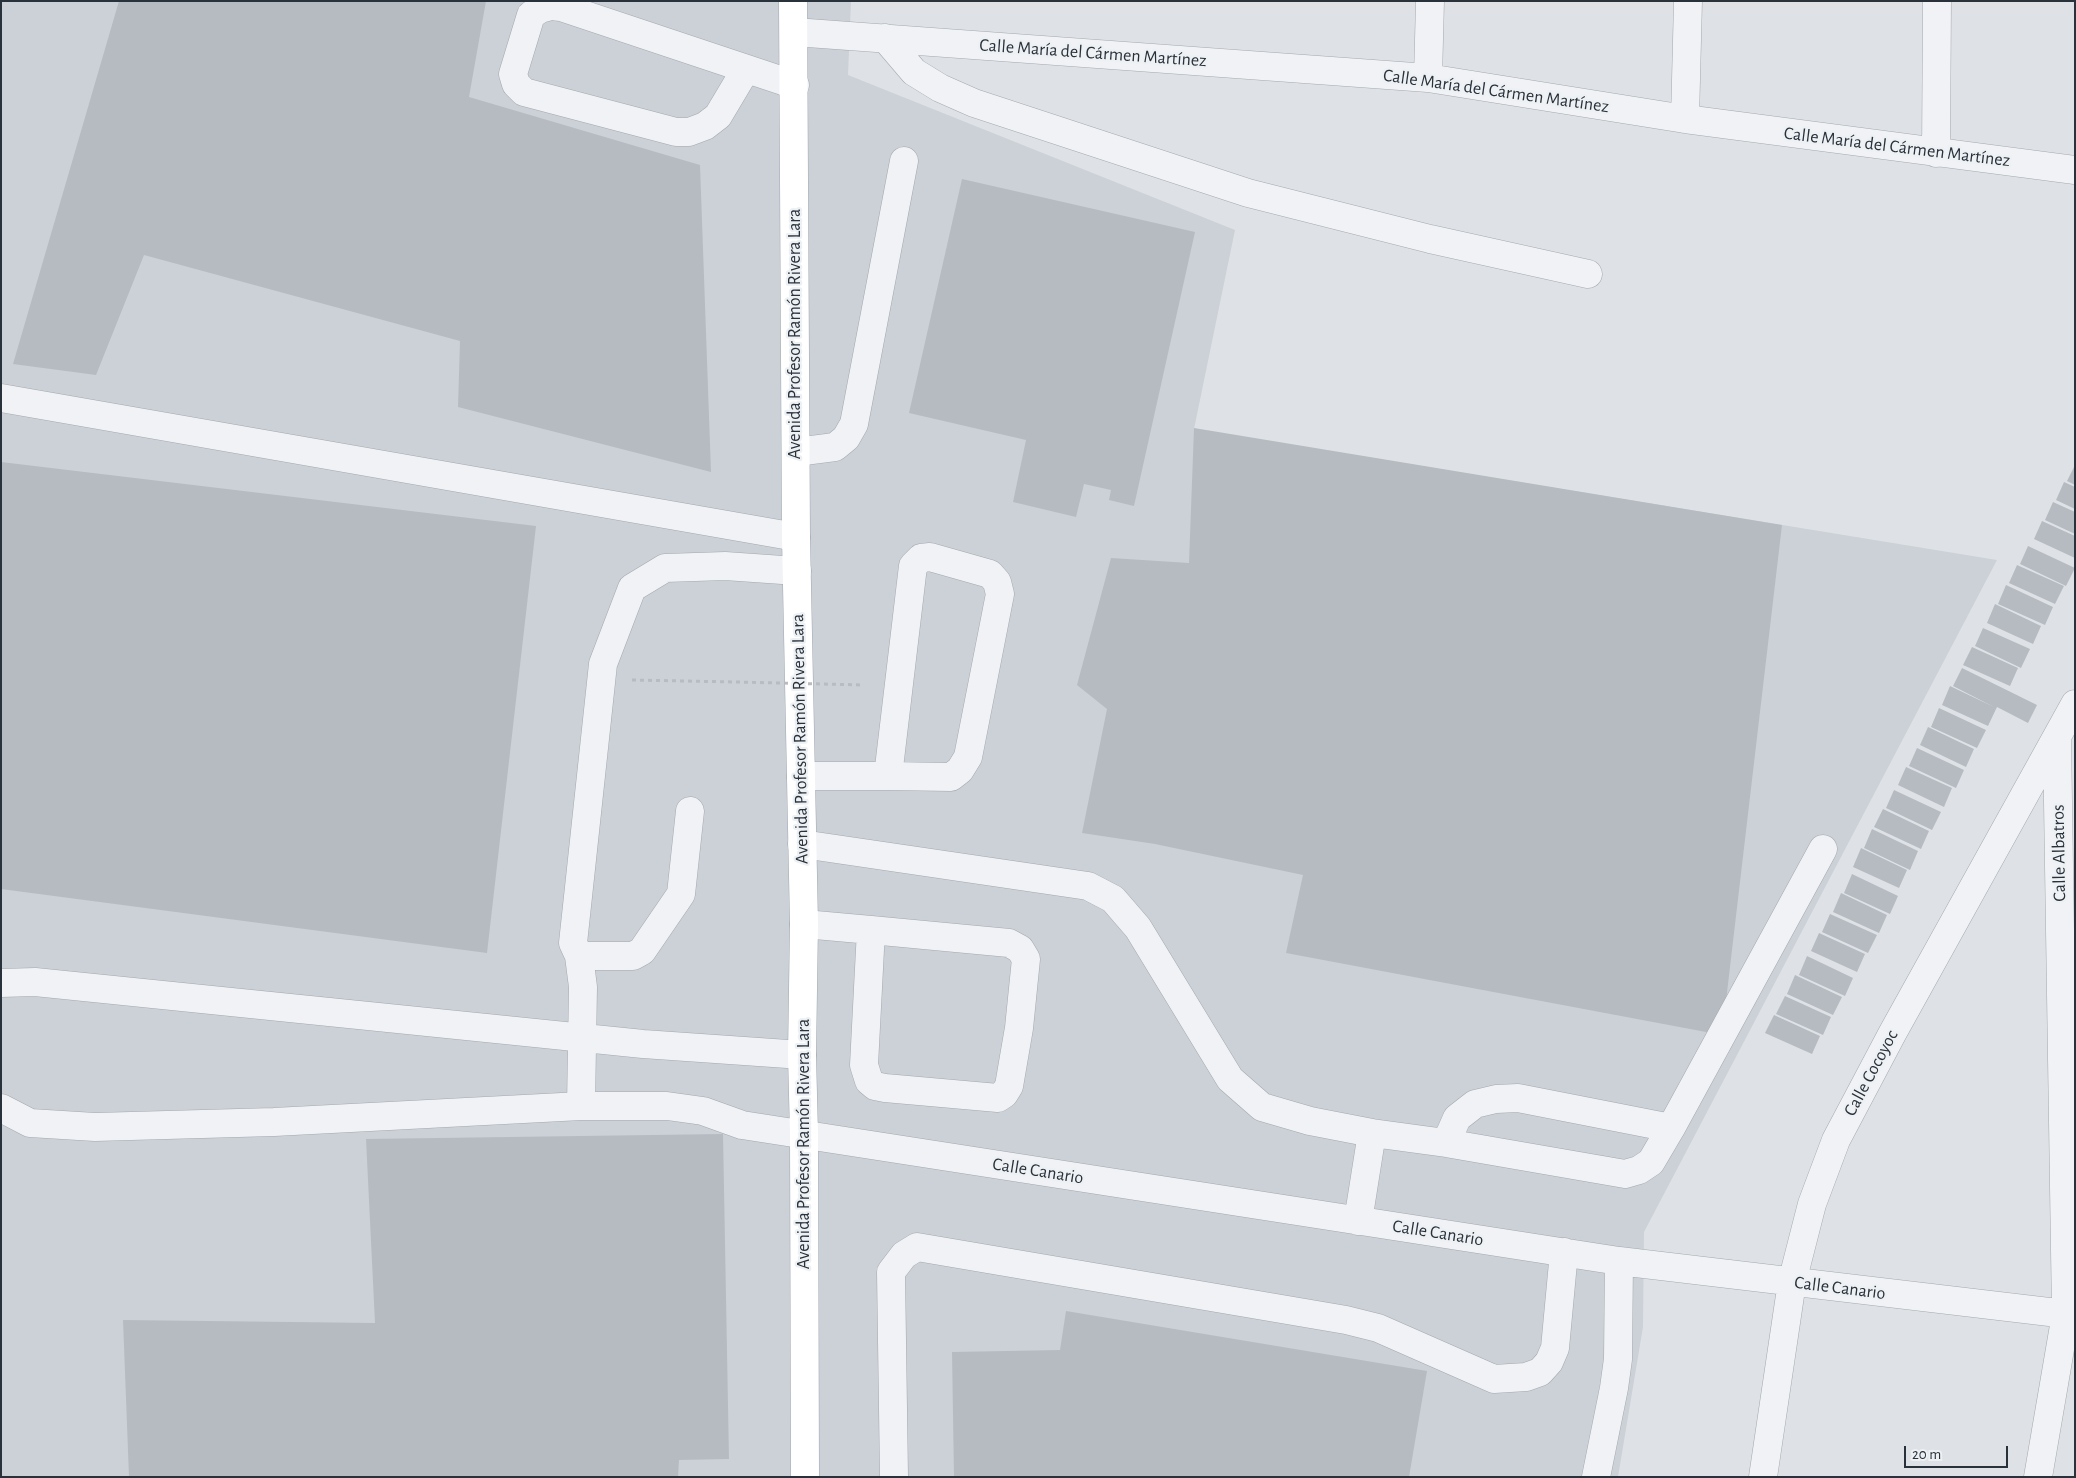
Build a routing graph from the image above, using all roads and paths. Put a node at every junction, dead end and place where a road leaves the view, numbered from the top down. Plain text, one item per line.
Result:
1 (793, 1) edge
2 (1430, 1) edge
3 (1688, 1) edge
4 (1937, 1) edge
5 (794, 32) junction
6 (885, 38) junction
7 (746, 69) junction
8 (1428, 78) junction
9 (795, 85) junction
10 (1685, 119) junction
11 (1936, 153) junction
12 (904, 161) dead end
13 (2075, 170) edge
14 (1588, 274) dead end
15 (1, 398) edge
16 (796, 452) junction
17 (796, 537) junction
18 (797, 571) junction
19 (601, 680) junction
20 (864, 685) dead end
21 (2075, 704) edge
22 (2057, 737) junction
23 (801, 776) junction
24 (888, 776) junction
25 (690, 811) dead end
26 (802, 844) junction
27 (1823, 849) dead end
28 (804, 924) junction
29 (871, 930) junction
30 (579, 956) junction
31 (1, 983) edge
32 (582, 1036) junction
33 (802, 1054) junction
34 (581, 1106) junction
35 (1, 1108) edge
36 (1671, 1128) junction
37 (804, 1134) junction
38 (1372, 1134) junction
39 (1446, 1144) junction
40 (1358, 1221) junction
41 (1564, 1252) junction
42 (1618, 1261) junction
43 (1792, 1282) junction
44 (2070, 1314) edge
45 (805, 1477) edge
46 (894, 1477) edge
47 (1596, 1477) edge
48 (1763, 1477) edge
49 (2038, 1477) edge

1 - 5 main road, Avenida Profesor Ramón Rivera Lara
2 - 8 street
3 - 10 street
4 - 11 street
5 - 6 street, Calle María del Cármen Martínez
5 - 9 main road, Avenida Profesor Ramón Rivera Lara
6 - 8 street, Calle María del Cármen Martínez
6 - 14 street
7 - 7 street
7 - 9 street
8 - 10 street, Calle María del Cármen Martínez
9 - 16 main road, Avenida Profesor Ramón Rivera Lara
10 - 11 street, Calle María del Cármen Martínez
11 - 13 street, Calle María del Cármen Martínez
12 - 16 street
15 - 17 street
16 - 17 main road, Avenida Profesor Ramón Rivera Lara
17 - 18 main road, Avenida Profesor Ramón Rivera Lara
18 - 19 street
18 - 23 main road, Avenida Profesor Ramón Rivera Lara
19 - 20 path, bridge
19 - 30 street
21 - 22 street, Calle Cocoyoc
22 - 43 street, Calle Cocoyoc
22 - 44 street, Calle Albatros
23 - 24 street
23 - 26 main road, Avenida Profesor Ramón Rivera Lara
24 - 24 street
25 - 30 street
26 - 28 main road, Avenida Profesor Ramón Rivera Lara
26 - 38 street
27 - 36 street
28 - 29 street
28 - 33 main road, Avenida Profesor Ramón Rivera Lara
29 - 29 street
30 - 32 street
31 - 32 street
32 - 33 street
32 - 34 street
33 - 37 main road, Avenida Profesor Ramón Rivera Lara
34 - 35 street, Calle Canario
34 - 37 street, Calle Canario
36 - 39 street
36 - 39 street
37 - 40 street, Calle Canario
37 - 45 main road, Avenida Profesor Ramón Rivera Lara
38 - 39 street
38 - 40 street
40 - 41 street, Calle Canario
41 - 42 street, Calle Canario
41 - 46 street
42 - 43 street, Calle Canario
42 - 47 street
43 - 44 street, Calle Canario
43 - 48 street, Calle Cocoyoc
44 - 49 street, Calle Albatros

